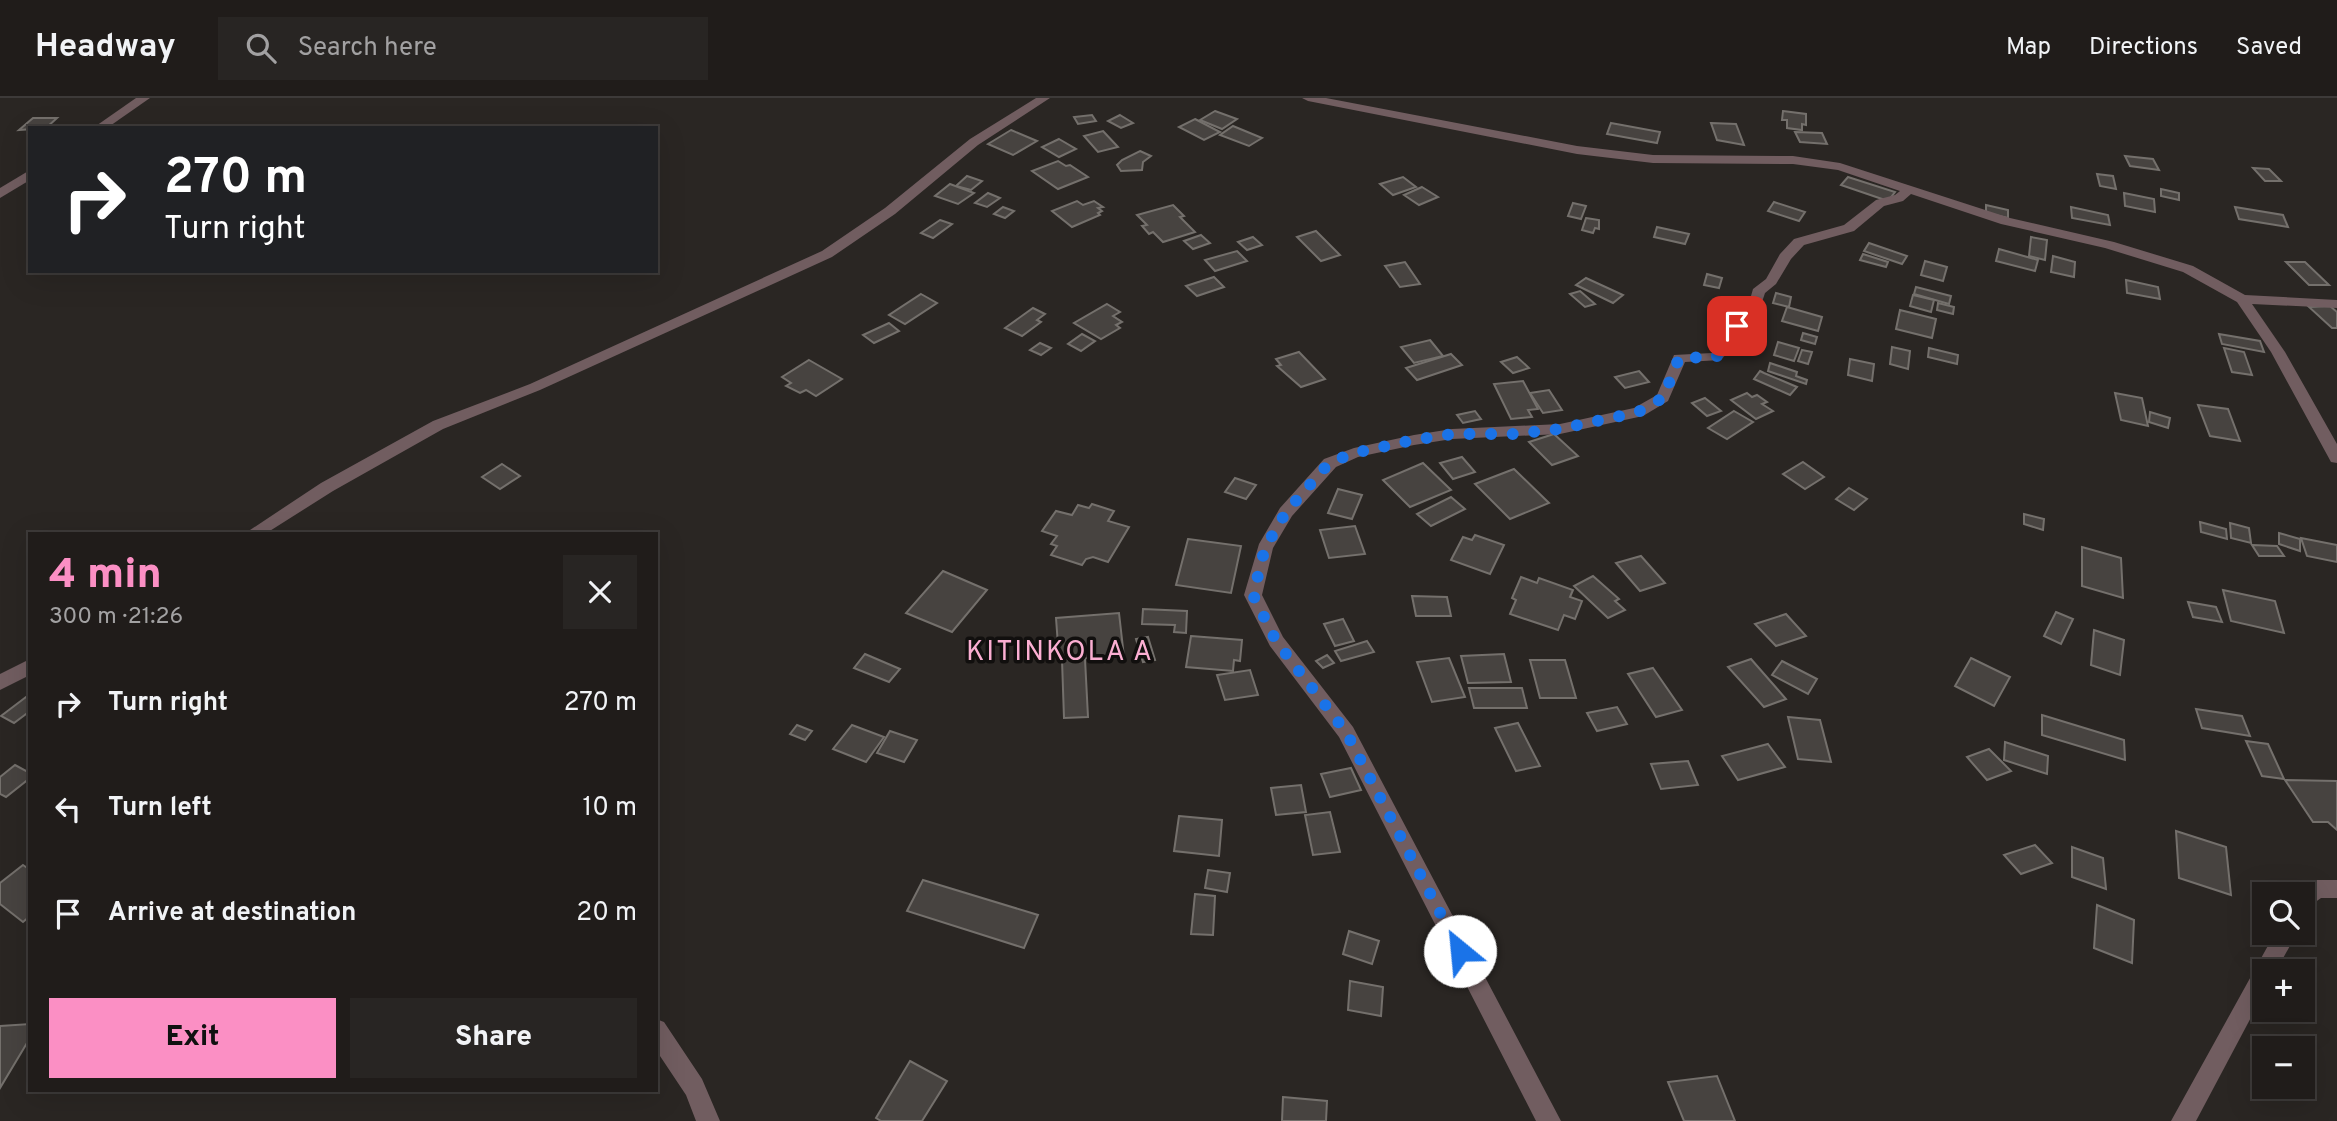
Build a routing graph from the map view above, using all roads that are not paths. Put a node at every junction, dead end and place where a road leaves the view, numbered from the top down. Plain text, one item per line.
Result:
1 (144, 98) edge
2 (1044, 98) edge
3 (1308, 98) edge
4 (102, 126) edge
5 (28, 175) edge
6 (1910, 189) junction
7 (0, 194) edge
8 (2242, 299) junction
9 (2337, 304) edge
10 (2337, 458) edge
11 (260, 529) edge
12 (28, 667) edge
13 (0, 683) edge
14 (2337, 889) edge
15 (2315, 891) edge
16 (2252, 996) edge
17 (658, 1033) edge
18 (708, 1121) edge
19 (1549, 1121) edge
20 (2183, 1121) edge

1 - 4 street
2 - 11 street
3 - 6 street
5 - 7 street
6 - 8 street
6 - 19 street
8 - 9 street
8 - 10 street
12 - 13 street
14 - 15 street
16 - 20 street
17 - 18 street

